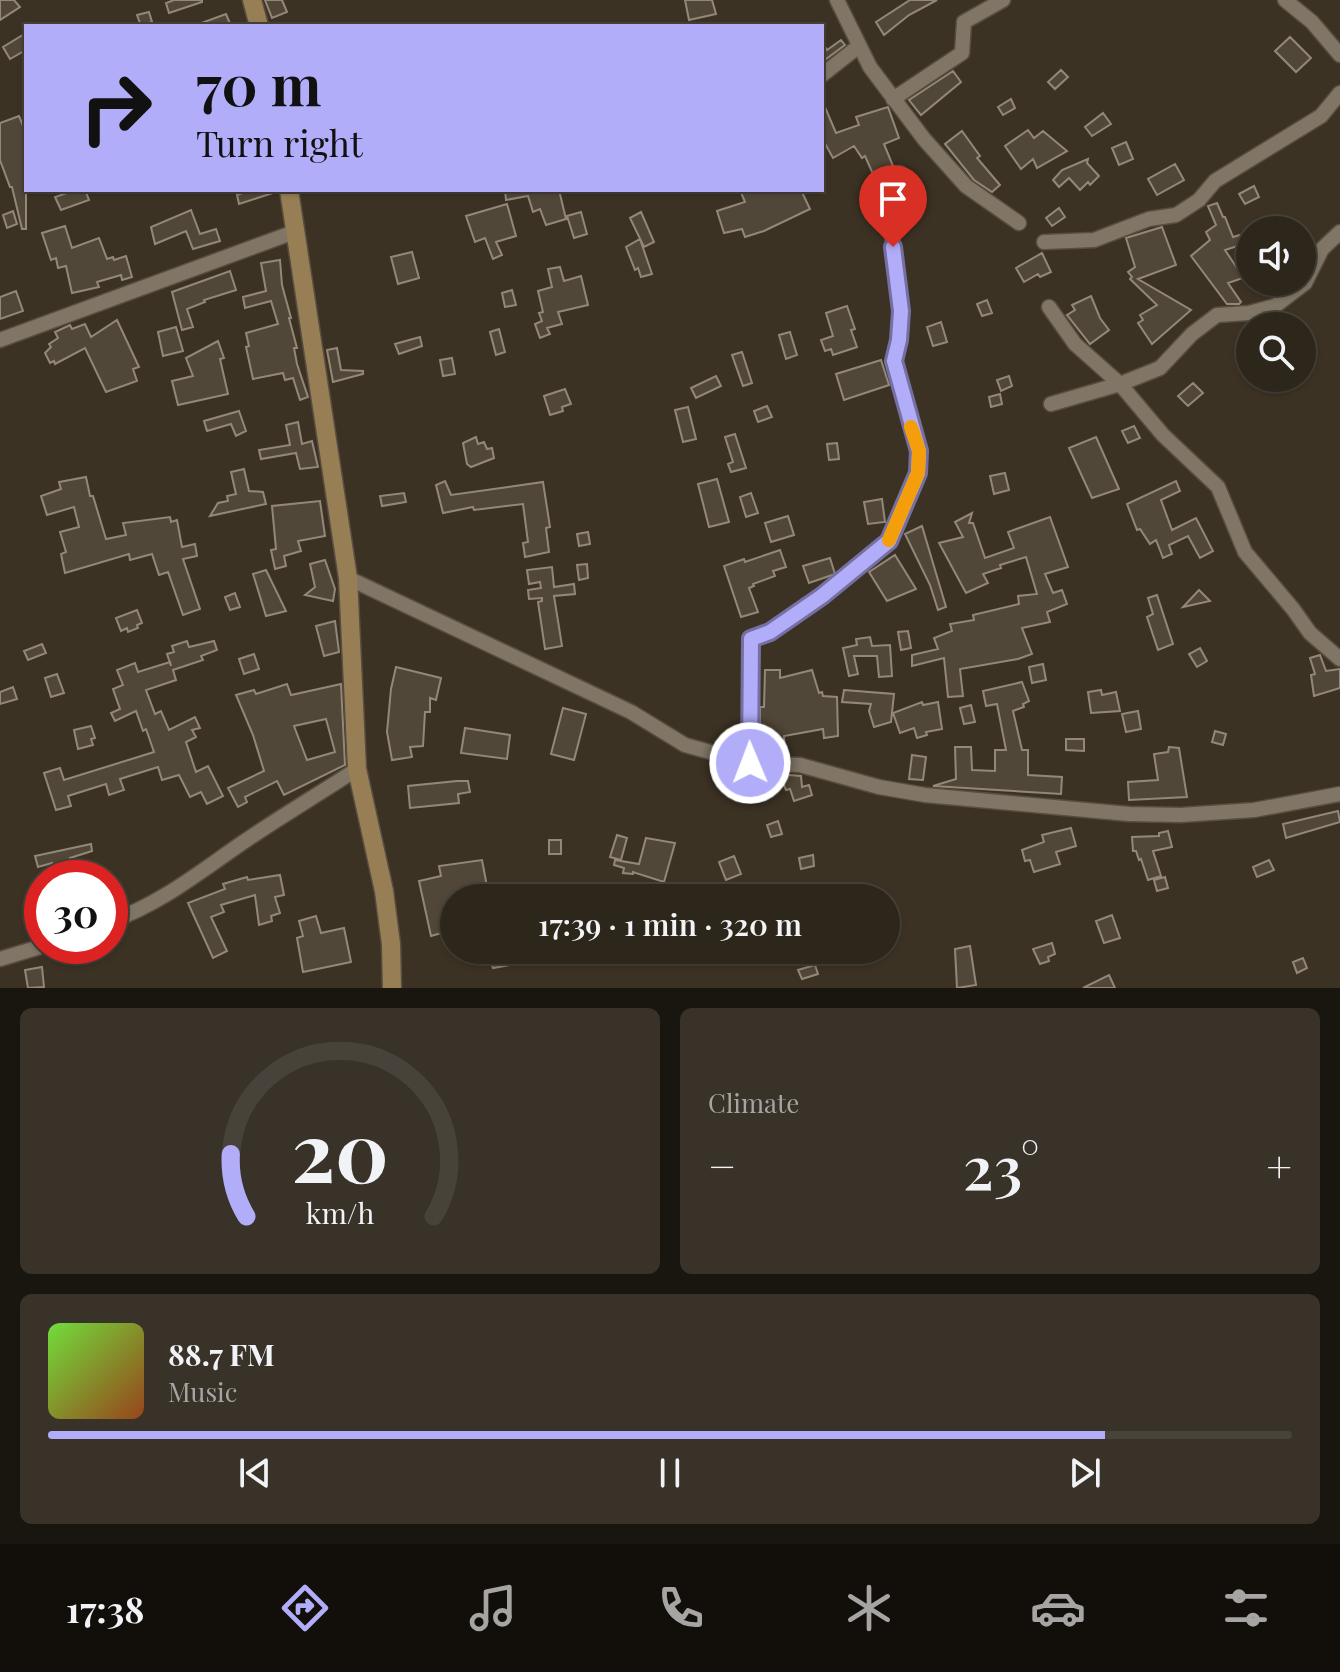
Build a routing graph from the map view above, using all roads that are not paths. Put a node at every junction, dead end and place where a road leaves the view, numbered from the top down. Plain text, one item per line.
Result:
1 (252, 0) edge
2 (837, 0) edge
3 (1003, 0) edge
4 (1285, 0) edge
5 (258, 24) edge
6 (859, 46) junction
7 (1340, 55) edge
8 (824, 73) edge
9 (1340, 93) edge
10 (893, 99) junction
11 (900, 173) dead end
12 (289, 192) edge
13 (1019, 223) dead end
14 (297, 231) junction
15 (1340, 232) edge
16 (1044, 242) dead end
17 (1049, 307) dead end
18 (0, 340) edge
19 (1120, 384) junction
20 (1051, 404) dead end
21 (348, 578) junction
22 (1340, 659) edge
23 (750, 763) junction
24 (357, 769) junction
25 (1340, 794) edge
26 (128, 915) edge
27 (24, 952) edge
28 (0, 959) edge
29 (392, 988) edge

1 - 5 main road
2 - 6 street
3 - 10 street
4 - 7 street
6 - 8 street
6 - 10 street
9 - 16 street
10 - 13 street
11 - 23 street
12 - 14 main road
14 - 18 street
14 - 21 main road
15 - 19 street
17 - 19 street
19 - 20 street
19 - 22 street
21 - 23 street
21 - 24 main road
23 - 25 street
24 - 26 street
24 - 29 main road
27 - 28 street

